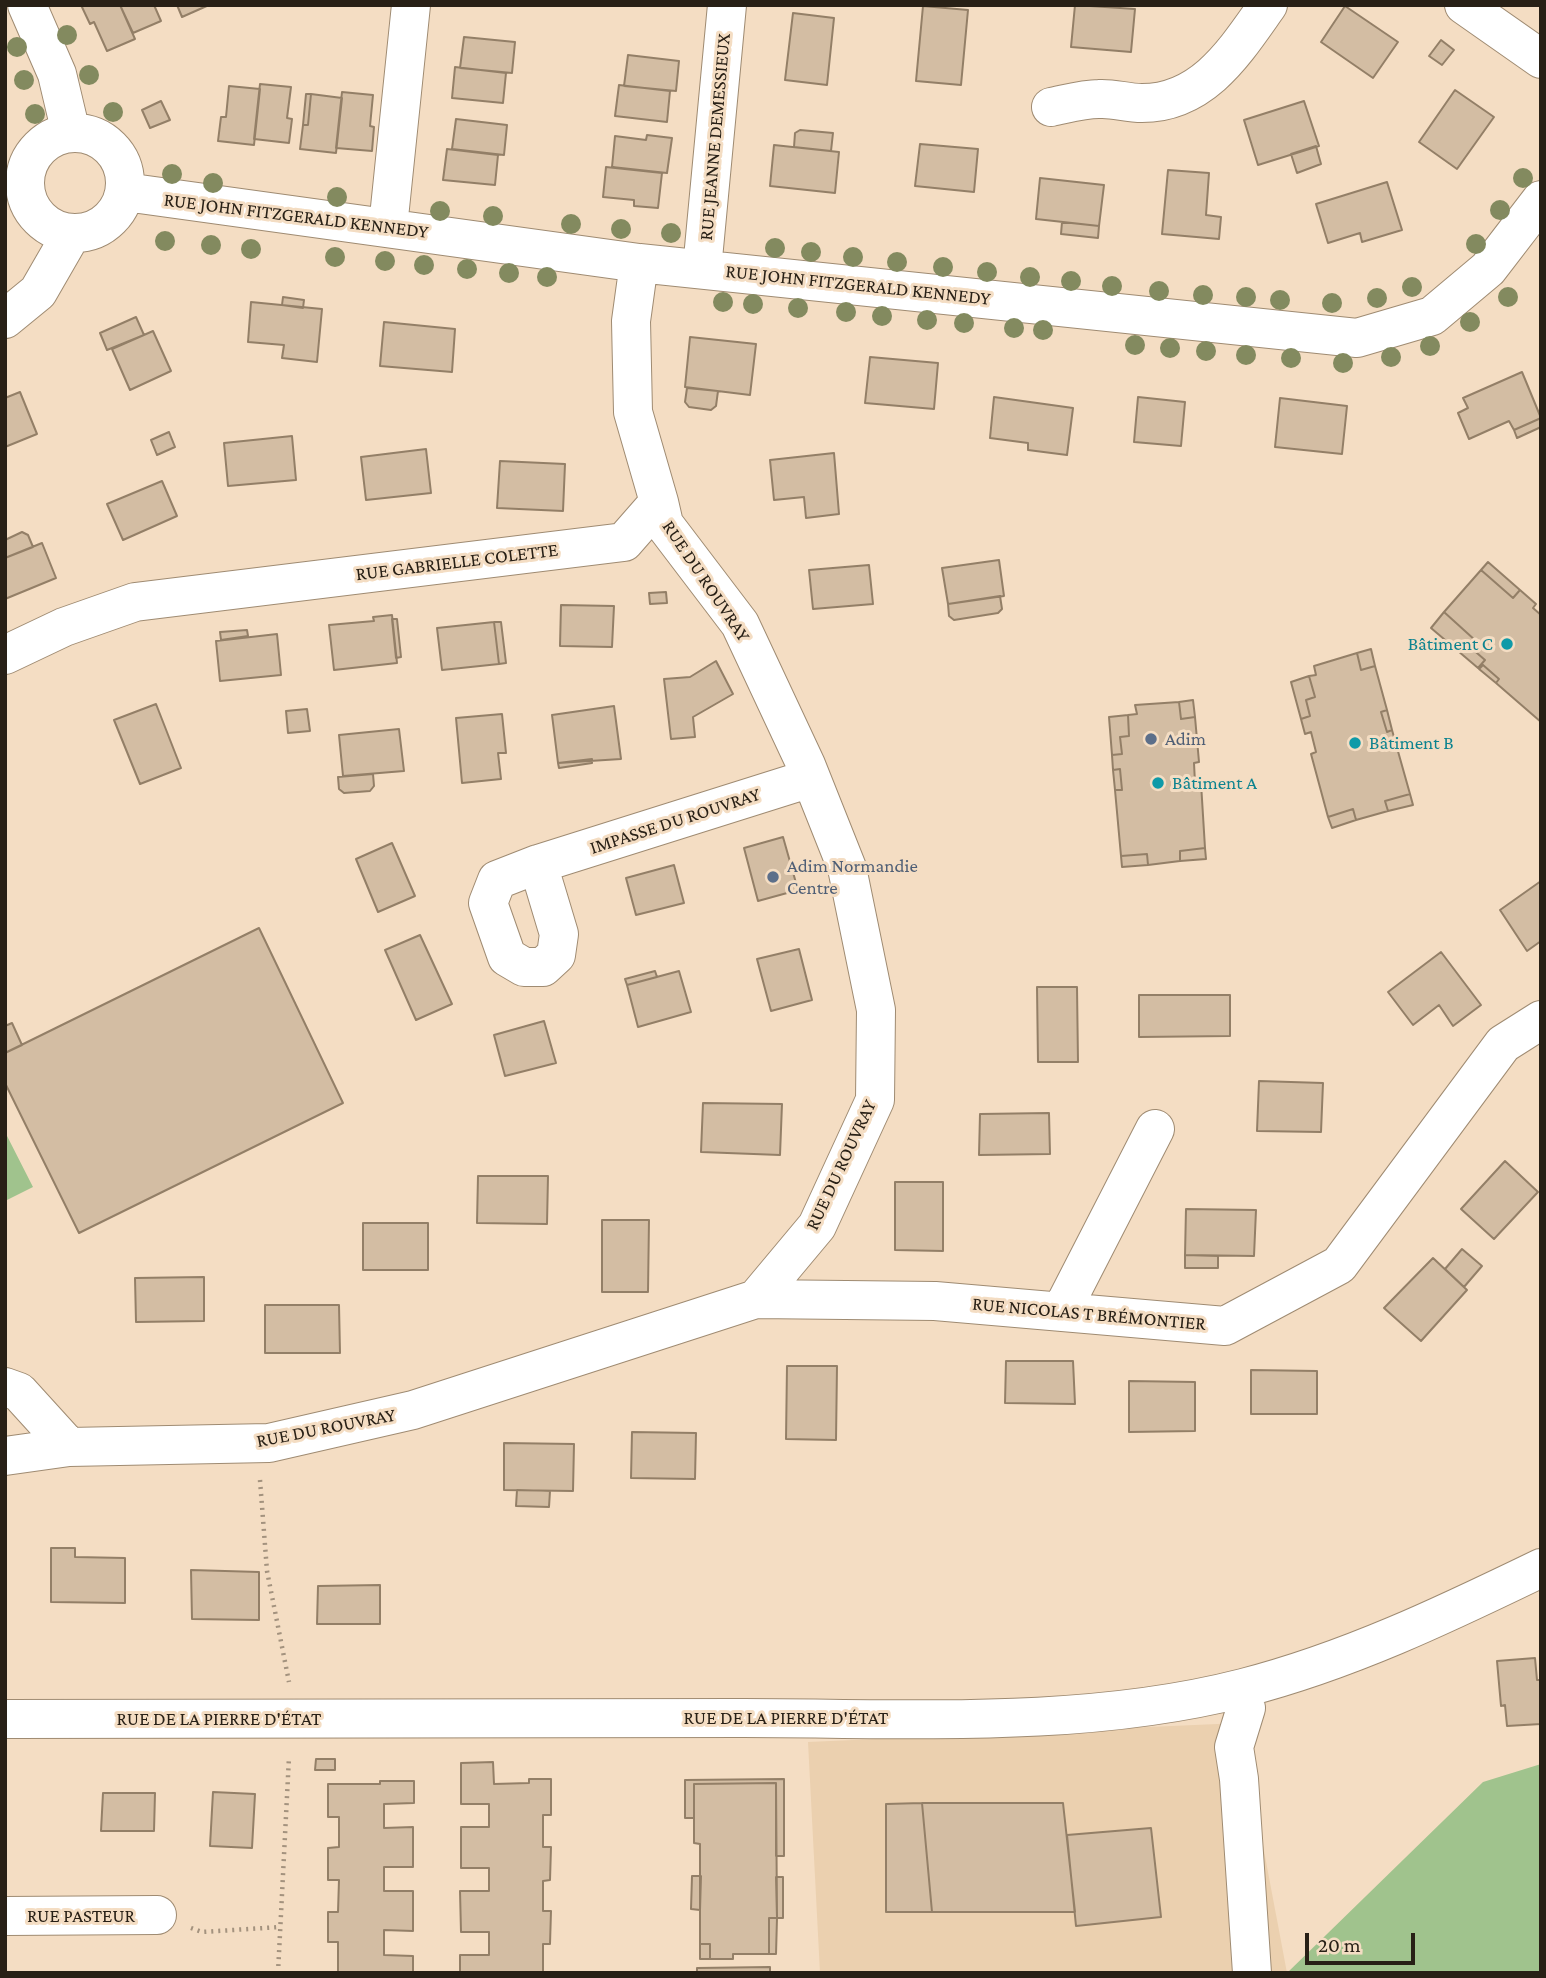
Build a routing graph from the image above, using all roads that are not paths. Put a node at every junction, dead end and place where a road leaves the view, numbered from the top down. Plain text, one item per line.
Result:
1 (27, 5) edge
2 (411, 5) edge
3 (727, 5) edge
4 (1268, 5) edge
5 (1464, 5) edge
6 (1541, 59) edge
7 (1051, 107) dead end
8 (71, 133) junction
9 (125, 192) junction
10 (1541, 200) edge
11 (388, 227) junction
12 (72, 233) junction
13 (639, 263) junction
14 (702, 269) junction
15 (5, 318) edge
16 (659, 502) junction
17 (5, 655) edge
18 (811, 778) junction
19 (538, 864) dead end
20 (1541, 1020) edge
21 (1155, 1129) dead end
22 (756, 1299) junction
23 (1061, 1312) junction
24 (5, 1387) edge
25 (69, 1447) junction
26 (5, 1456) edge
27 (1541, 1568) edge
28 (1241, 1689) junction
29 (5, 1719) edge
30 (5, 1916) edge
31 (156, 1916) road end
32 (1252, 1973) edge

1 - 8 street
2 - 11 street
3 - 14 street, RUE JEANNE DEMESSIEUX
4 - 7 street
5 - 6 street
8 - 9 street
8 - 12 street
9 - 11 street, RUE JOHN FITZGERALD KENNEDY
9 - 12 street
10 - 14 street, RUE JOHN FITZGERALD KENNEDY
11 - 13 street, RUE JOHN FITZGERALD KENNEDY
12 - 15 street
13 - 14 street, RUE JOHN FITZGERALD KENNEDY
13 - 16 street
16 - 17 street, RUE GABRIELLE COLETTE
16 - 18 street, RUE DU ROUVRAY
18 - 19 street, IMPASSE DU ROUVRAY
18 - 22 street, RUE DU ROUVRAY
20 - 23 street, RUE NICOLAS T BRÉMONTIER
21 - 23 street
22 - 23 street, RUE NICOLAS T BRÉMONTIER
22 - 25 street, RUE DU ROUVRAY
24 - 25 street
25 - 26 street, RUE DU ROUVRAY
27 - 28 street, RUE DE LA PIERRE D'ÉTAT
28 - 29 street, RUE DE LA PIERRE D'ÉTAT
28 - 32 street
30 - 31 street, RUE PASTEUR

